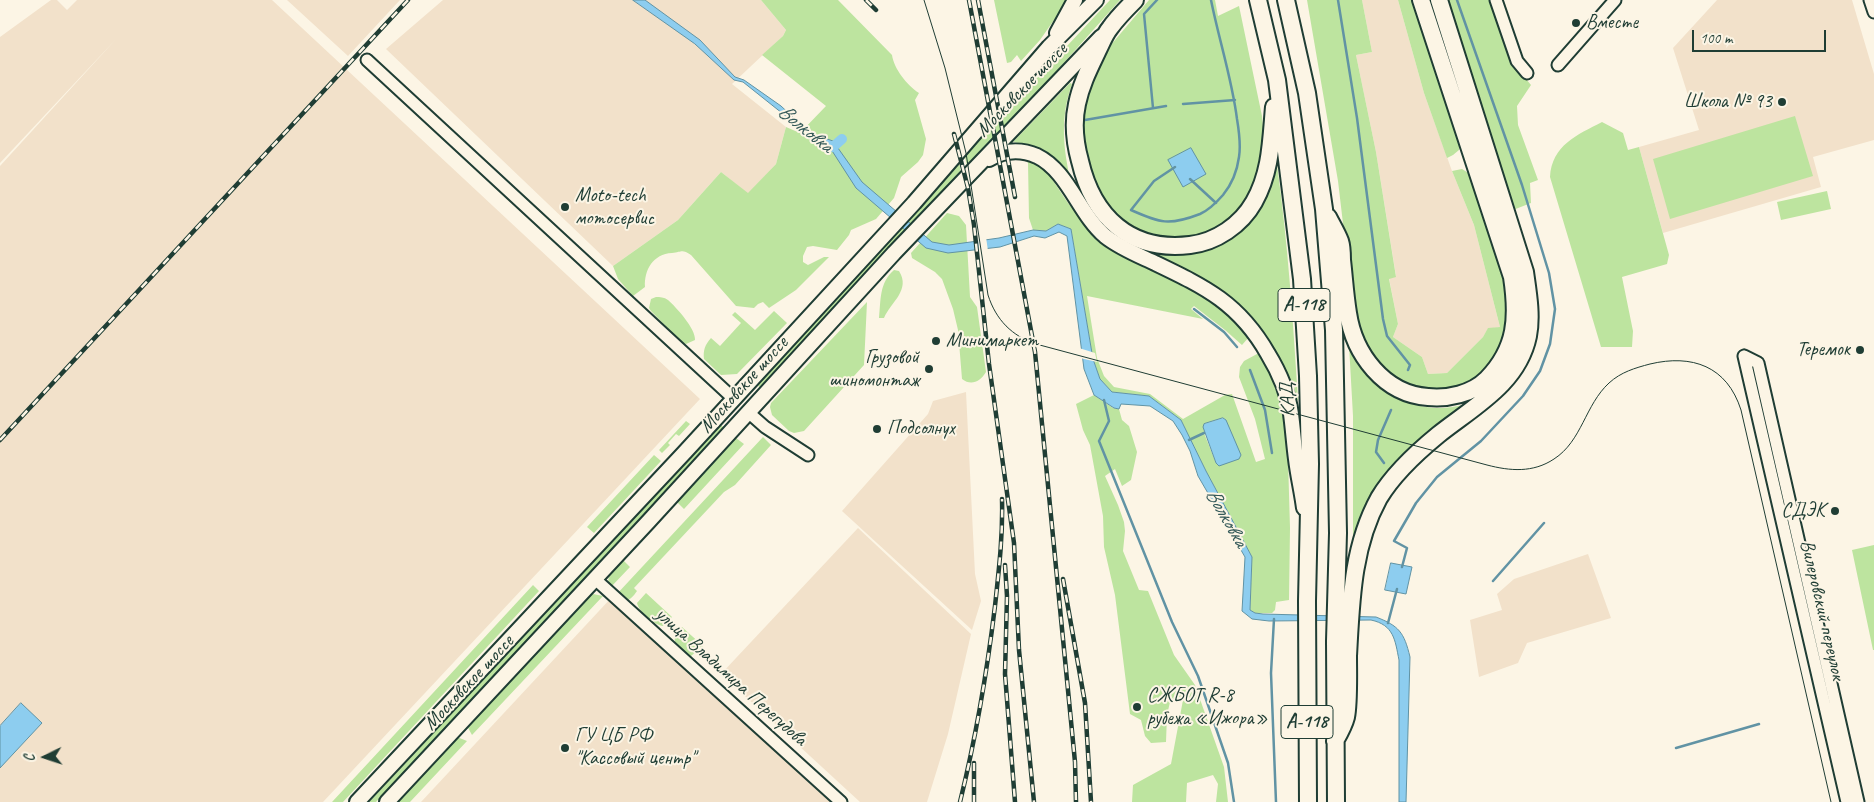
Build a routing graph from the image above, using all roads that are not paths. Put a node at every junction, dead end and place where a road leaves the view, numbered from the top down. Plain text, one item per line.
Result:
1 (1075, 0) edge
2 (1096, 0) edge
3 (1135, 0) edge
4 (1258, 0) edge
5 (1286, 0) edge
6 (1421, 0) edge
7 (1439, 0) edge
8 (1496, 0) edge
9 (1615, 0) edge
10 (1870, 0) edge
11 (1874, 12) edge
12 (1108, 30) junction
13 (1049, 47) junction
14 (367, 60) dead end
15 (1558, 65) dead end
16 (1527, 73) dead end
17 (1276, 80) junction
18 (980, 164) junction
19 (1324, 209) junction
20 (734, 398) junction
21 (748, 412) junction
22 (808, 455) dead end
23 (1309, 531) junction
24 (595, 579) junction
25 (1343, 601) junction
26 (357, 802) edge
27 (387, 802) edge
28 (841, 802) edge
29 (1308, 802) edge
30 (1336, 802) edge
31 (1847, 802) edge
32 (1858, 802) edge

1 - 13 main road
2 - 13 main road, Московское шоссе
3 - 12 highway, Московское шоссе
4 - 17 highway, КАД / А-118
5 - 19 highway, А-118
6 - 19 highway
7 - 25 highway
8 - 16 street
9 - 15 street
10 - 11 street
12 - 17 highway
12 - 18 main road, Московское шоссе
13 - 20 main road, Московское шоссе
14 - 20 street
17 - 23 highway, КАД / А-118
18 - 21 main road, Московское шоссе
18 - 23 main road
19 - 25 highway, А-118
20 - 21 main road
20 - 26 main road, Московское шоссе
21 - 22 street
21 - 24 main road, Московское шоссе
23 - 29 highway, КАД / А-118
24 - 27 main road, Московское шоссе
24 - 28 street, улица Владимира Перегудова
25 - 30 highway, А-118
31 - 32 street, Вилеровский переулок

